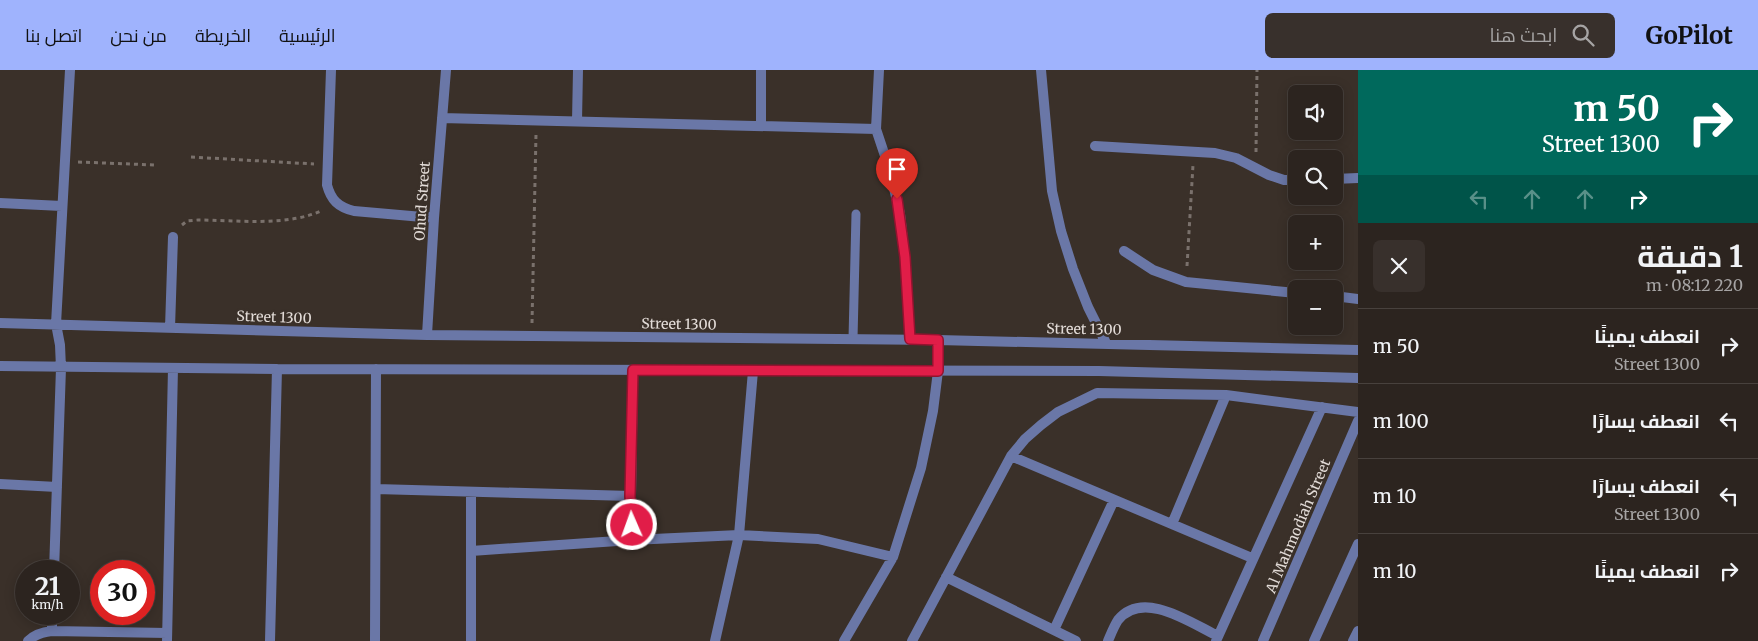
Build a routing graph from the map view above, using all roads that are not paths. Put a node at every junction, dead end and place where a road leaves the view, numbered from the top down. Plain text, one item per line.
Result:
1 (70, 70) edge
2 (331, 70) edge
3 (446, 70) edge
4 (578, 70) edge
5 (762, 70) edge
6 (878, 70) edge
7 (1041, 70) edge
8 (442, 118) junction
9 (577, 121) junction
10 (761, 126) junction
11 (876, 129) junction
12 (1095, 146) dead end
13 (1358, 178) edge
14 (1343, 179) edge
15 (1288, 180) edge
16 (0, 203) edge
17 (62, 206) junction
18 (856, 214) dead end
19 (434, 218) junction
20 (173, 237) road end
21 (1124, 251) dead end
22 (1288, 292) edge
23 (1343, 297) edge
24 (1358, 299) edge
25 (0, 323) edge
26 (56, 324) junction
27 (170, 328) junction
28 (427, 335) junction
29 (853, 339) junction
30 (910, 339) junction
31 (938, 340) junction
32 (1106, 343) junction
33 (1358, 350) edge
34 (0, 366) edge
35 (61, 368) junction
36 (173, 368) junction
37 (277, 369) junction
38 (376, 369) junction
39 (633, 370) junction
40 (754, 371) junction
41 (938, 371) junction
42 (1358, 378) edge
43 (1226, 395) junction
44 (1322, 407) junction
45 (1358, 412) edge
46 (1358, 421) edge
47 (1011, 456) junction
48 (0, 484) edge
49 (57, 487) junction
50 (376, 489) junction
51 (471, 492) junction
52 (630, 496) junction
53 (1114, 500) junction
54 (1172, 524) junction
55 (738, 535) junction
56 (632, 540) junction
57 (1358, 544) edge
58 (471, 551) junction
59 (893, 557) junction
60 (1252, 558) junction
61 (54, 560) edge
62 (946, 577) junction
63 (52, 625) edge
64 (52, 630) junction
65 (1054, 630) junction
66 (1358, 631) edge
67 (167, 637) edge
68 (1217, 638) edge
69 (28, 641) edge
70 (270, 641) edge
71 (375, 641) edge
72 (471, 641) edge
73 (715, 641) edge
74 (844, 641) edge
75 (912, 641) edge
76 (1076, 641) edge
77 (1108, 641) edge
78 (1263, 641) edge
79 (1314, 641) edge
80 (1353, 641) edge

1 - 17 street
2 - 19 street
3 - 8 street, Ohud Street
4 - 9 street
5 - 10 street
6 - 11 street
7 - 32 street
8 - 9 street
8 - 19 street, Ohud Street
9 - 10 street
10 - 11 street
11 - 30 street
12 - 15 street
13 - 14 street
16 - 17 street
17 - 26 street
18 - 29 lane
19 - 28 street, Ohud Street
20 - 27 street
21 - 22 street
23 - 24 street
25 - 26 street, Street 1300
26 - 27 street, Street 1300
26 - 35 street
27 - 28 street, Street 1300
28 - 29 street, Street 1300
29 - 30 street, Street 1300
30 - 31 street, Street 1300
31 - 32 street, Street 1300
31 - 41 street
32 - 33 street, Street 1300
34 - 35 street
35 - 36 street
35 - 49 street
36 - 37 street
36 - 67 street
37 - 38 street
37 - 70 street
38 - 39 street
38 - 50 street
39 - 40 street
39 - 52 street
40 - 41 street
40 - 55 street
41 - 42 street
41 - 59 street
43 - 44 street
43 - 47 street
43 - 54 street
44 - 45 street
44 - 60 street
46 - 78 street, Al Mahmodiah Street
47 - 53 street
47 - 62 street
48 - 49 street
49 - 61 street
50 - 51 street
50 - 71 street
51 - 52 street
51 - 58 street
52 - 56 street
53 - 54 street
53 - 65 street
54 - 60 street
55 - 56 street
55 - 59 street
55 - 73 street
56 - 58 street
57 - 79 street
58 - 72 street
59 - 74 street
60 - 68 street
62 - 65 street
62 - 75 street
63 - 64 street
64 - 67 street
64 - 69 street
65 - 76 street
66 - 80 street
68 - 77 street

